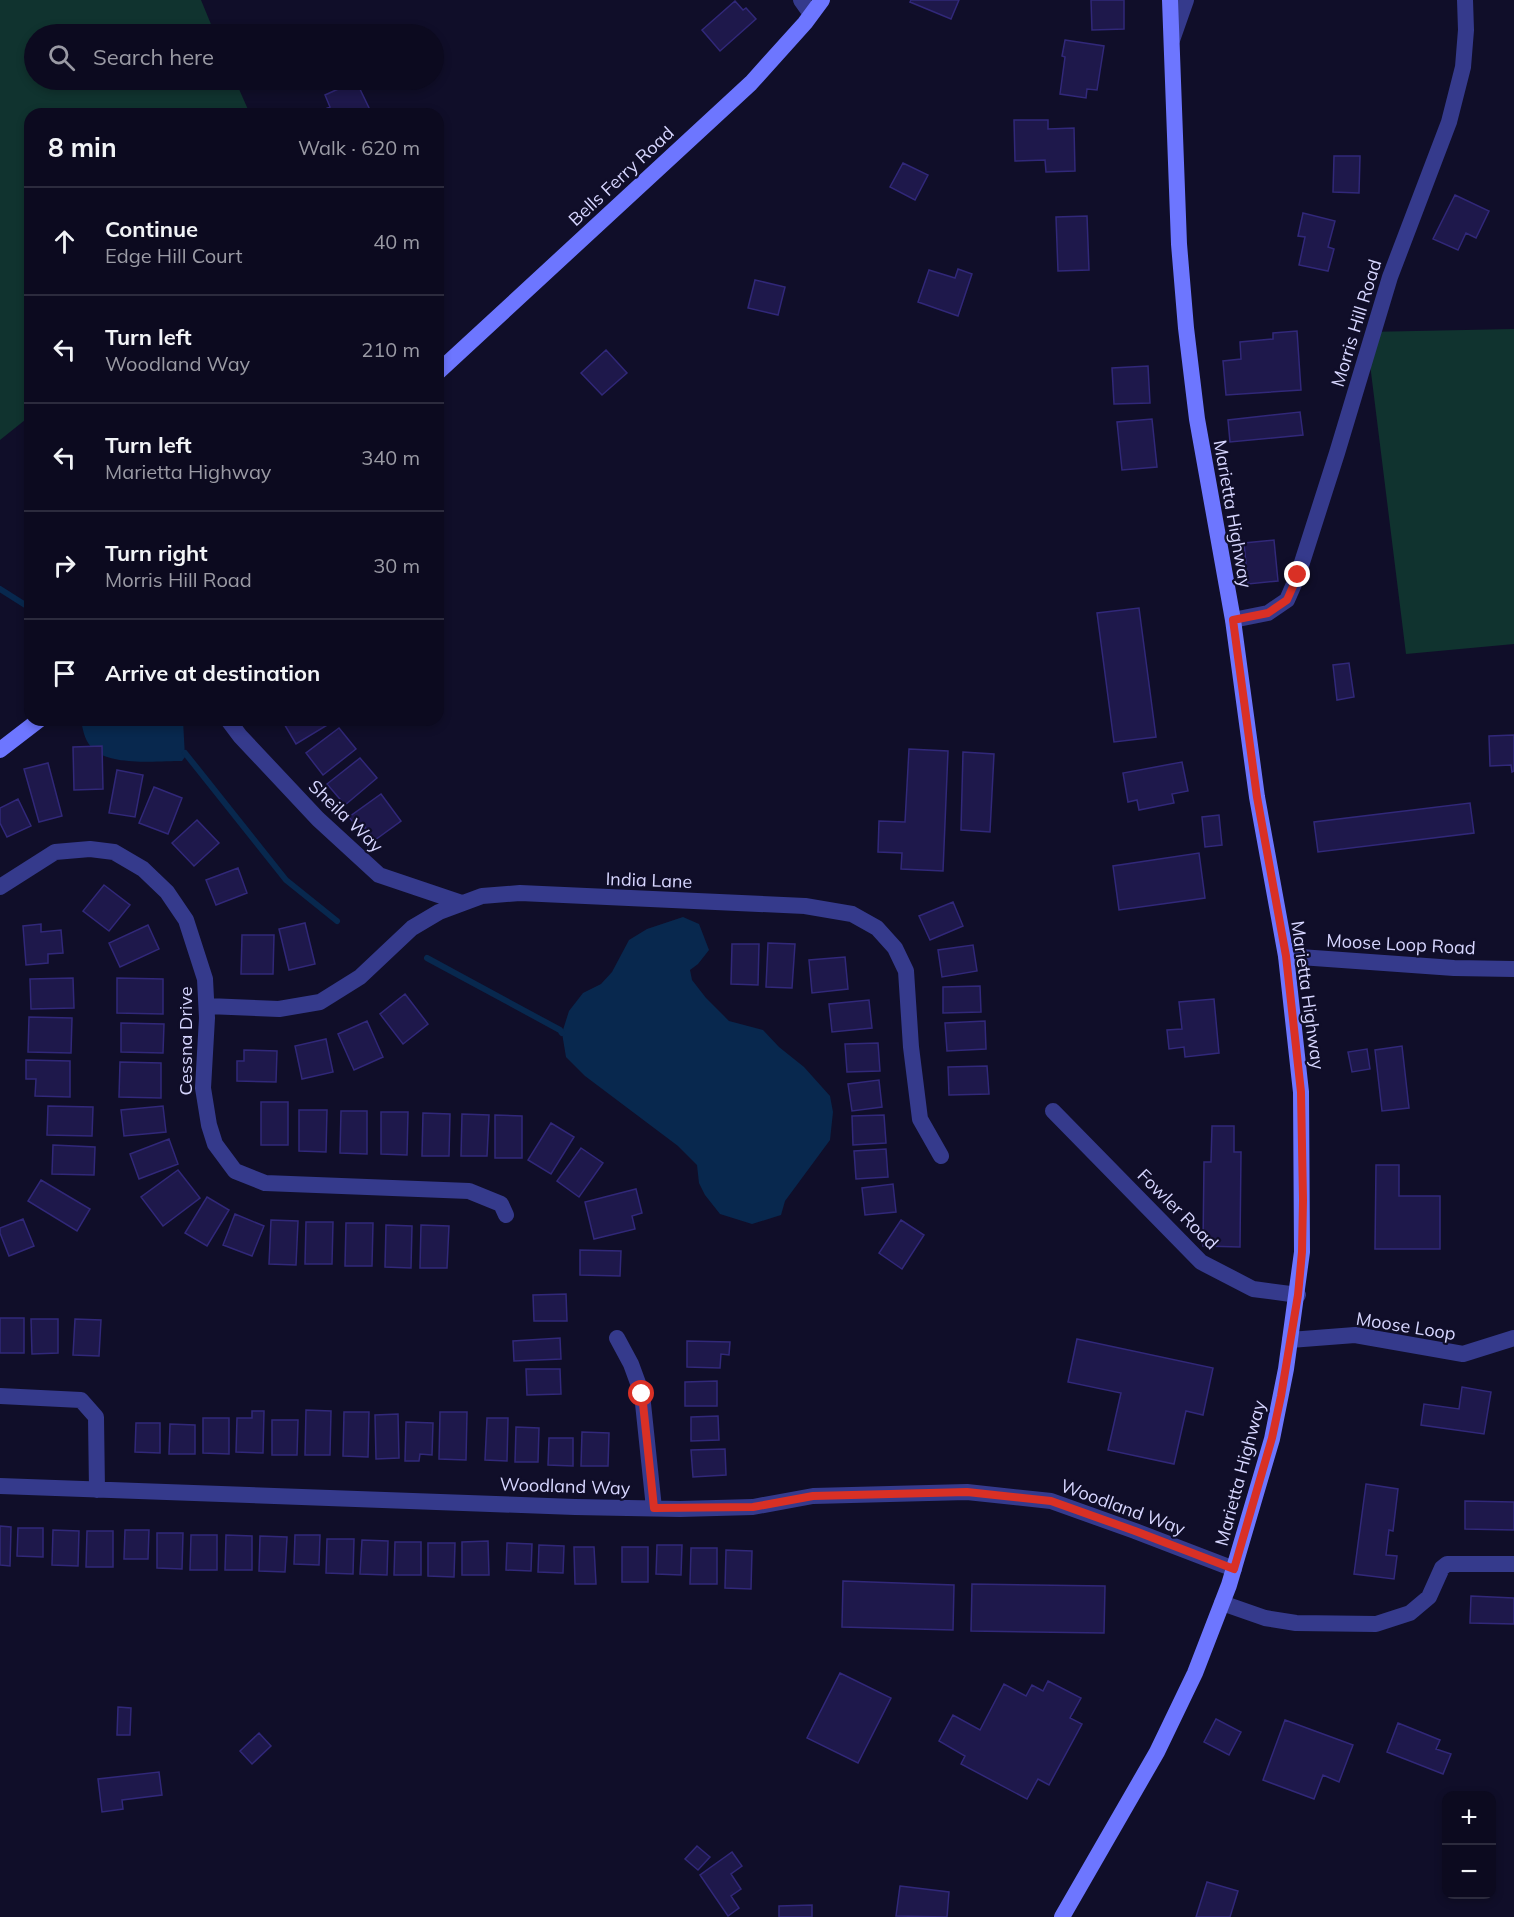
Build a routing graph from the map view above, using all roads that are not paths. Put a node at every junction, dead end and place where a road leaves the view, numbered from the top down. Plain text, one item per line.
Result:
1 (801, 0) edge
2 (822, 0) edge
3 (1170, 0) edge
4 (1186, 0) edge
5 (1465, 0) edge
6 (811, 14) junction
7 (1171, 41) junction
8 (444, 366) edge
9 (1233, 620) junction
10 (31, 726) edge
11 (232, 726) edge
12 (0, 750) edge
13 (0, 887) edge
14 (462, 903) junction
15 (1286, 956) junction
16 (1514, 969) edge
17 (207, 1006) junction
18 (1053, 1111) dead end
19 (940, 1156) dead end
20 (506, 1215) dead end
21 (1298, 1295) junction
22 (617, 1338) dead end
23 (1514, 1338) edge
24 (1290, 1340) junction
25 (0, 1396) edge
26 (0, 1486) edge
27 (98, 1490) junction
28 (654, 1508) junction
29 (1514, 1564) edge
30 (1234, 1569) junction
31 (1222, 1603) junction
32 (1062, 1917) edge

1 - 6 street
2 - 6 main road, Bells Ferry Road
3 - 7 main road, Marietta Highway
4 - 7 street
5 - 9 street, Morris Hill Road
6 - 8 main road, Bells Ferry Road
7 - 9 main road, Marietta Highway
9 - 15 main road, Marietta Highway
10 - 12 main road
11 - 14 street, Sheila Way
13 - 17 street, Cessna Drive
14 - 17 street, India Lane
14 - 19 street, India Lane
15 - 16 street, Moose Loop Road
15 - 21 main road, Marietta Highway
17 - 20 street, Cessna Drive
18 - 21 street, Fowler Road
21 - 24 main road, Marietta Highway
22 - 28 street
23 - 24 street, Moose Loop
24 - 30 main road, Marietta Highway
25 - 27 street
26 - 27 street, Woodland Way
27 - 28 street, Woodland Way
28 - 30 street, Woodland Way
29 - 31 street
30 - 31 main road, Marietta Highway
31 - 32 main road, Marietta Highway

